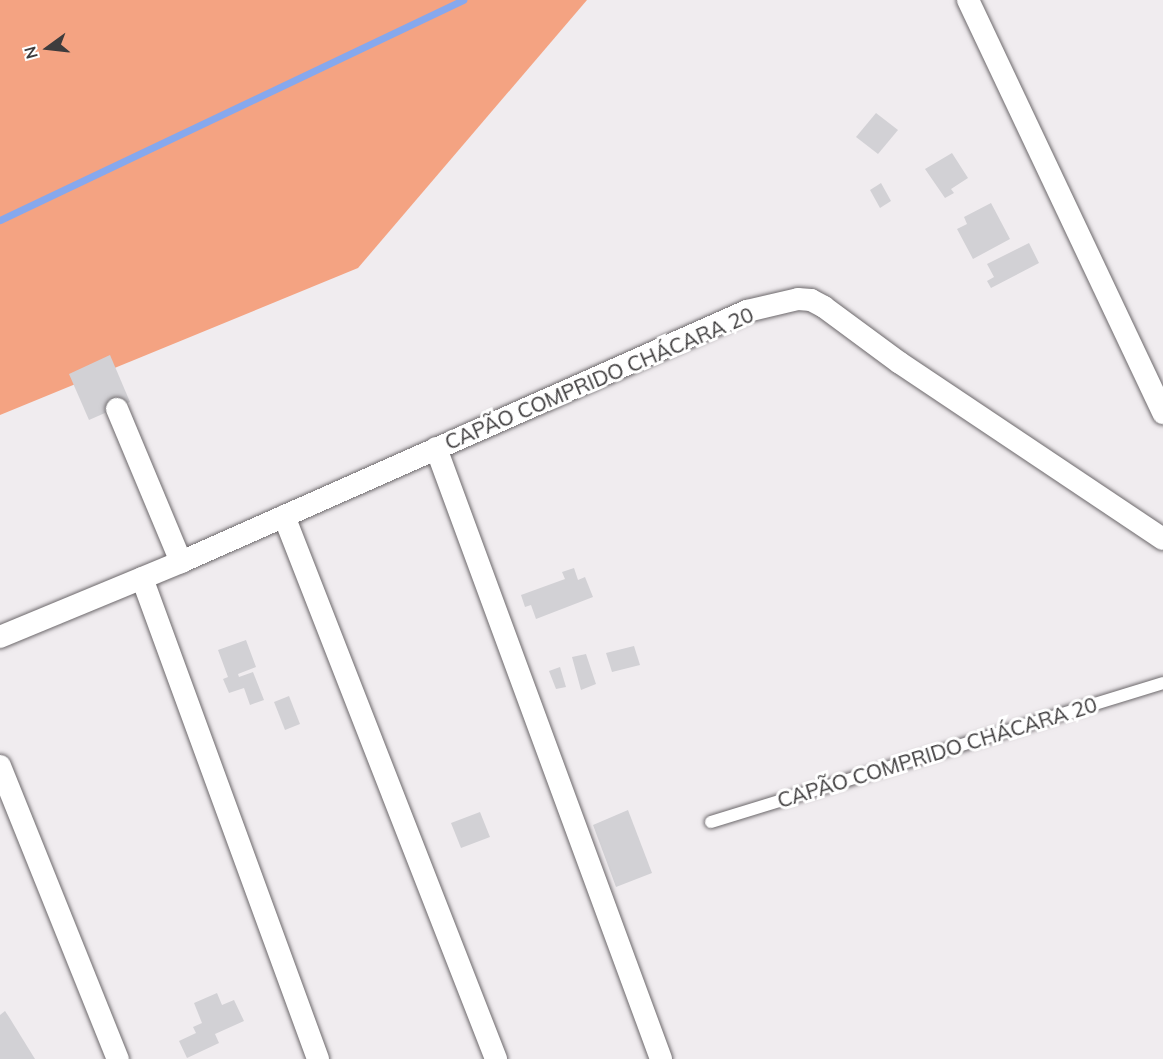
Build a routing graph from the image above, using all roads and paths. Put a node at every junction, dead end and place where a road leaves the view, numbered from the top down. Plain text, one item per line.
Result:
1 (968, 0) edge
2 (117, 409) dead end
3 (1163, 413) edge
4 (436, 448) junction
5 (284, 516) junction
6 (1163, 539) edge
7 (181, 562) junction
8 (142, 578) junction
9 (0, 637) edge
10 (1163, 682) edge
11 (0, 766) edge
12 (711, 822) dead end
13 (118, 1059) edge
14 (318, 1059) edge
15 (496, 1059) edge
16 (661, 1059) edge

1 - 3 street
2 - 7 street
4 - 5 street, CAPÃO COMPRIDO CHÁCARA 20
4 - 6 street, CAPÃO COMPRIDO CHÁCARA 20
4 - 16 street
5 - 7 street, CAPÃO COMPRIDO CHÁCARA 20
5 - 15 street
7 - 8 street, CAPÃO COMPRIDO CHÁCARA 20
8 - 9 street, CAPÃO COMPRIDO CHÁCARA 20
8 - 14 street
10 - 12 lane, CAPÃO COMPRIDO CHÁCARA 20
11 - 13 street

